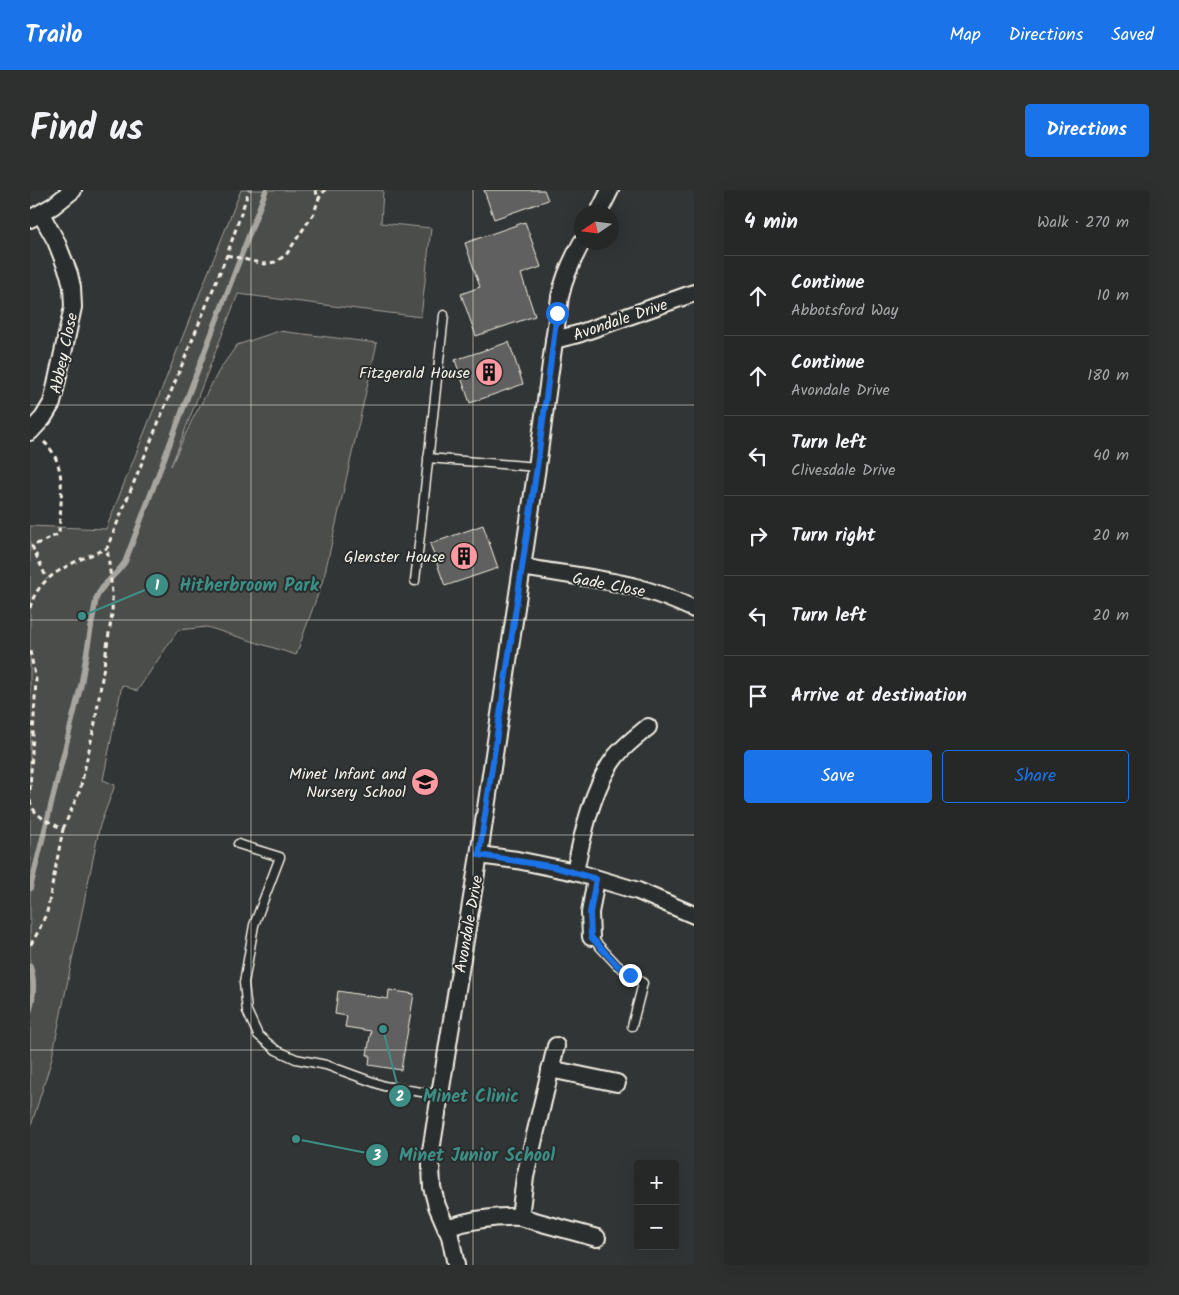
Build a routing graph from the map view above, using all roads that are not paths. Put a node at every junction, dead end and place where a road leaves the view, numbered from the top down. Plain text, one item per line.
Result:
1 (73, 190) edge
2 (610, 190) edge
3 (602, 205) edge
4 (36, 216) edge
5 (578, 250) edge
6 (694, 293) edge
7 (444, 315) dead end
8 (554, 340) junction
9 (31, 431) edge
10 (428, 458) junction
11 (537, 467) junction
12 (522, 567) junction
13 (415, 581) dead end
14 (694, 609) edge
15 (648, 728) dead end
16 (238, 844) dead end
17 (479, 855) junction
18 (575, 872) junction
19 (596, 879) junction
20 (694, 914) edge
21 (591, 937) joint
22 (632, 1026) dead end
23 (556, 1046) dead end
24 (550, 1069) junction
25 (617, 1083) dead end
26 (440, 1095) junction
27 (520, 1217) junction
28 (446, 1228) junction
29 (597, 1238) dead end
30 (456, 1265) edge

1 - 4 street
2 - 3 street
4 - 9 street, Abbey Close
5 - 8 street
6 - 8 street, Avondale Drive
7 - 10 lane
8 - 11 street, Avondale Drive
10 - 11 lane
10 - 13 lane
11 - 12 street, Avondale Drive
12 - 14 street, Gade Close
12 - 17 street, Avondale Drive
15 - 18 street
16 - 26 lane
17 - 18 street
17 - 26 street, Avondale Drive
18 - 19 street
19 - 20 street
19 - 21 street
21 - 22 lane
23 - 24 street
24 - 25 street
24 - 27 street
26 - 28 street, Avondale Drive
27 - 28 street
27 - 29 street
28 - 30 street, Avondale Drive

